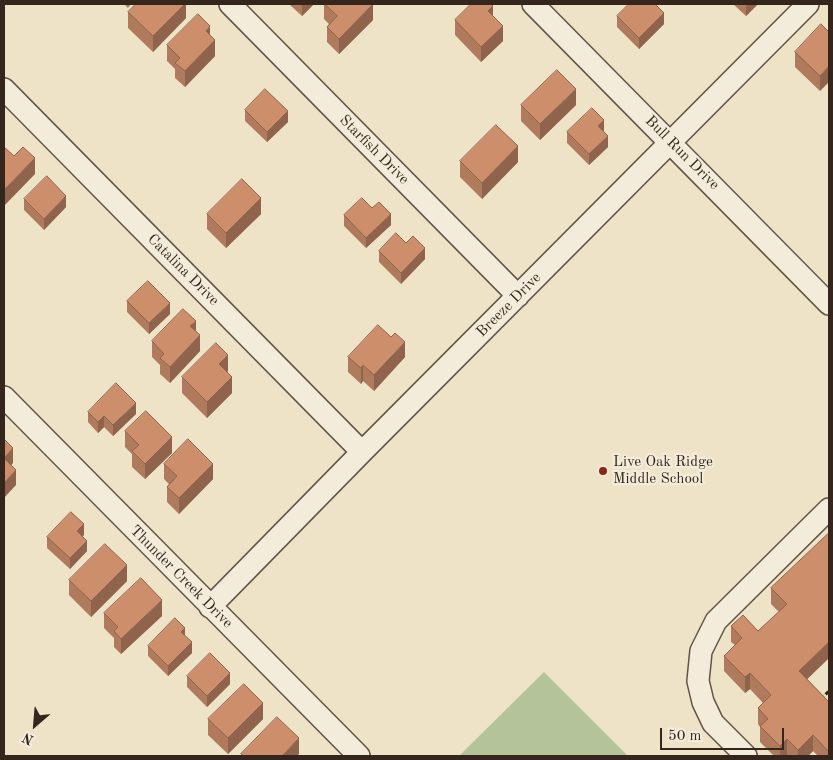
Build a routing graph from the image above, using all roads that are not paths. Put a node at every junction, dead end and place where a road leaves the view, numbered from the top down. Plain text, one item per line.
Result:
1 (230, 4) edge
2 (534, 4) edge
3 (808, 4) edge
4 (4, 89) edge
5 (671, 142) junction
6 (518, 296) junction
7 (829, 304) edge
8 (4, 397) edge
9 (362, 452) junction
10 (829, 509) edge
11 (210, 606) junction
12 (359, 756) edge
13 (746, 756) edge

1 - 6 street, Starfish Drive
2 - 5 street, Bull Run Drive
3 - 5 street, Breeze Drive
4 - 9 street, Catalina Drive
5 - 6 street, Breeze Drive
5 - 7 street, Bull Run Drive
6 - 9 street, Breeze Drive
8 - 11 street, Thunder Creek Drive
9 - 11 street, Breeze Drive
10 - 13 street
11 - 12 street, Thunder Creek Drive

